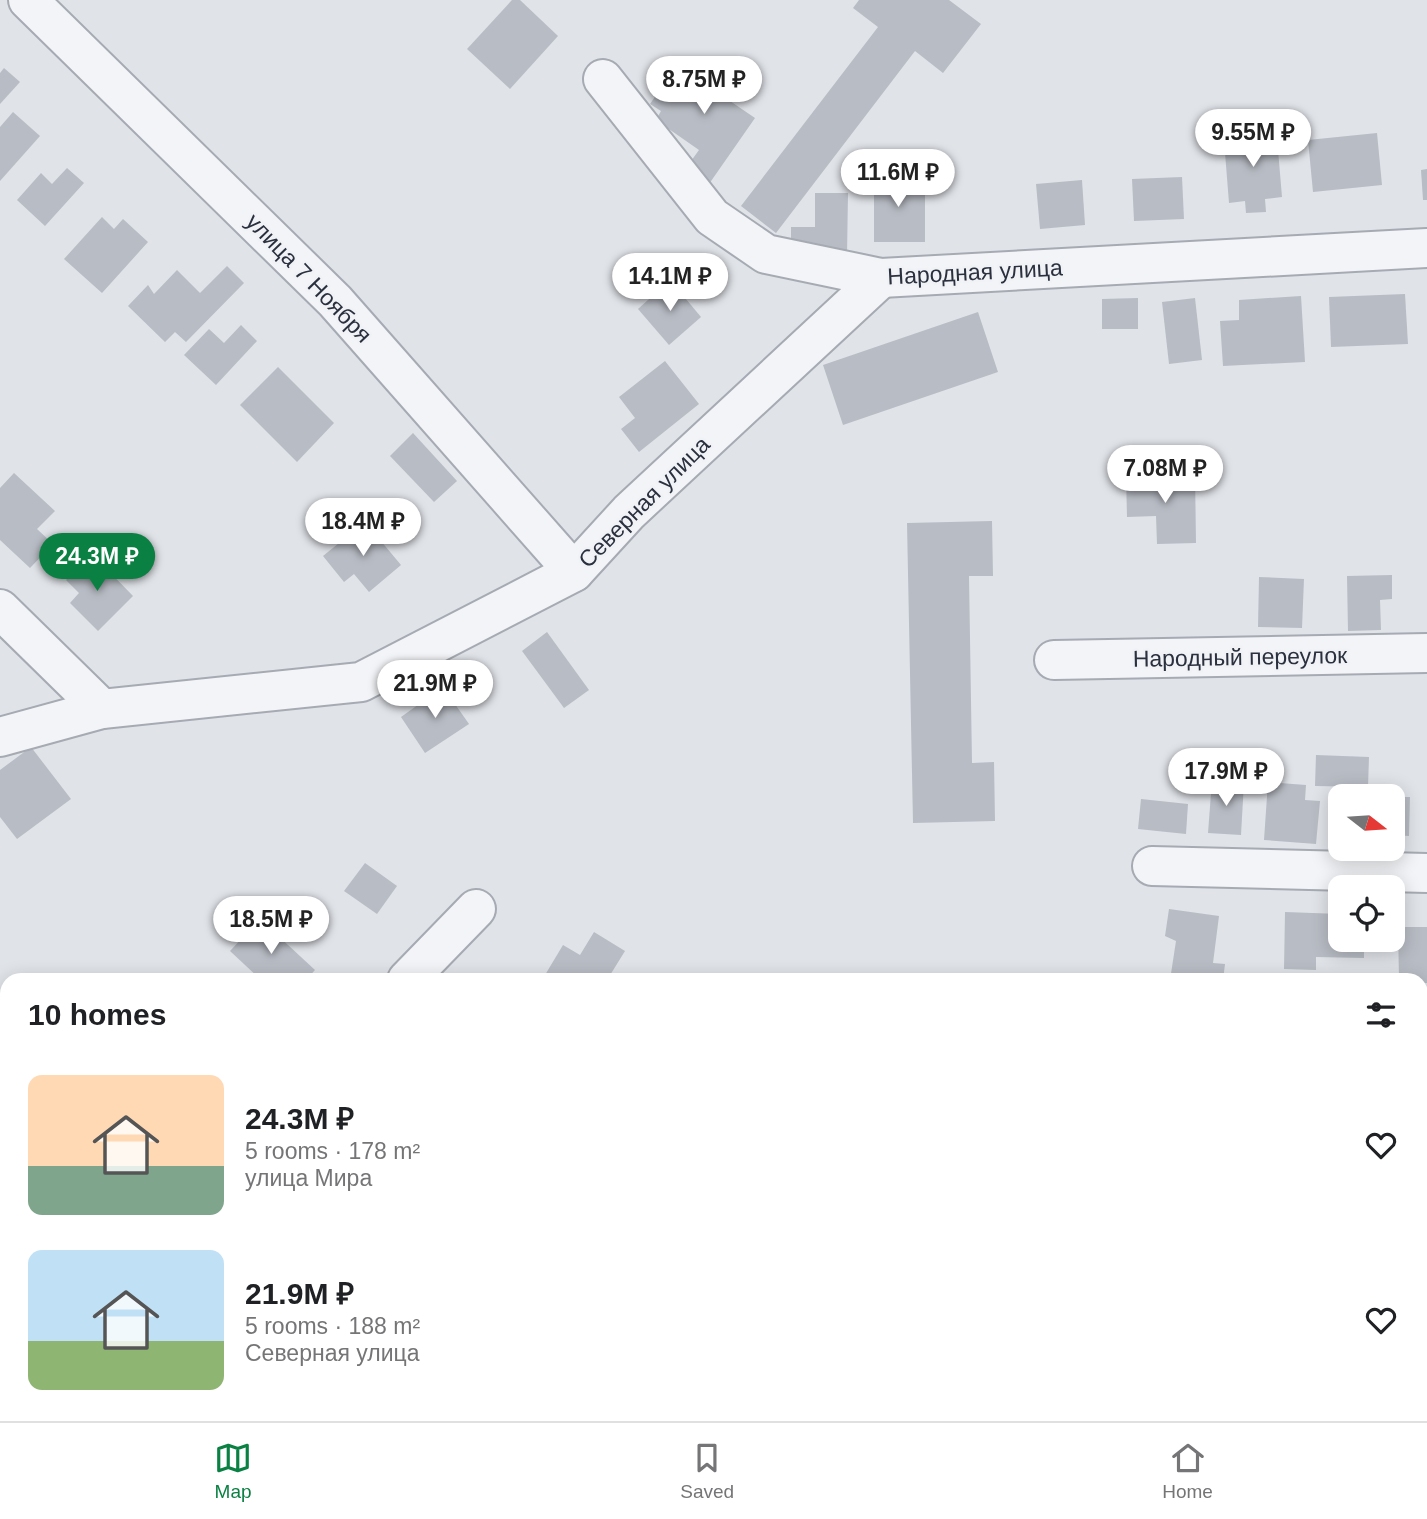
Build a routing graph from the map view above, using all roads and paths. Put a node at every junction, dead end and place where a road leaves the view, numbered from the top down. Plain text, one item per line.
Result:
1 (28, 0) edge
2 (603, 79) dead end
3 (1427, 248) edge
4 (881, 278) junction
5 (574, 572) junction
6 (0, 609) edge
7 (1427, 653) edge
8 (1054, 660) dead end
9 (102, 709) junction
10 (0, 737) edge
11 (1152, 866) dead end
12 (1427, 873) edge
13 (476, 909) dead end
14 (414, 973) edge

1 - 5 street, улица 7 Ноября
2 - 4 street, Народная улица
3 - 4 street, Народная улица
4 - 5 street, Северная улица
5 - 9 street, Северная улица
6 - 9 street
7 - 8 street, Народный переулок
9 - 10 street, Северная улица
11 - 12 street
13 - 14 street

